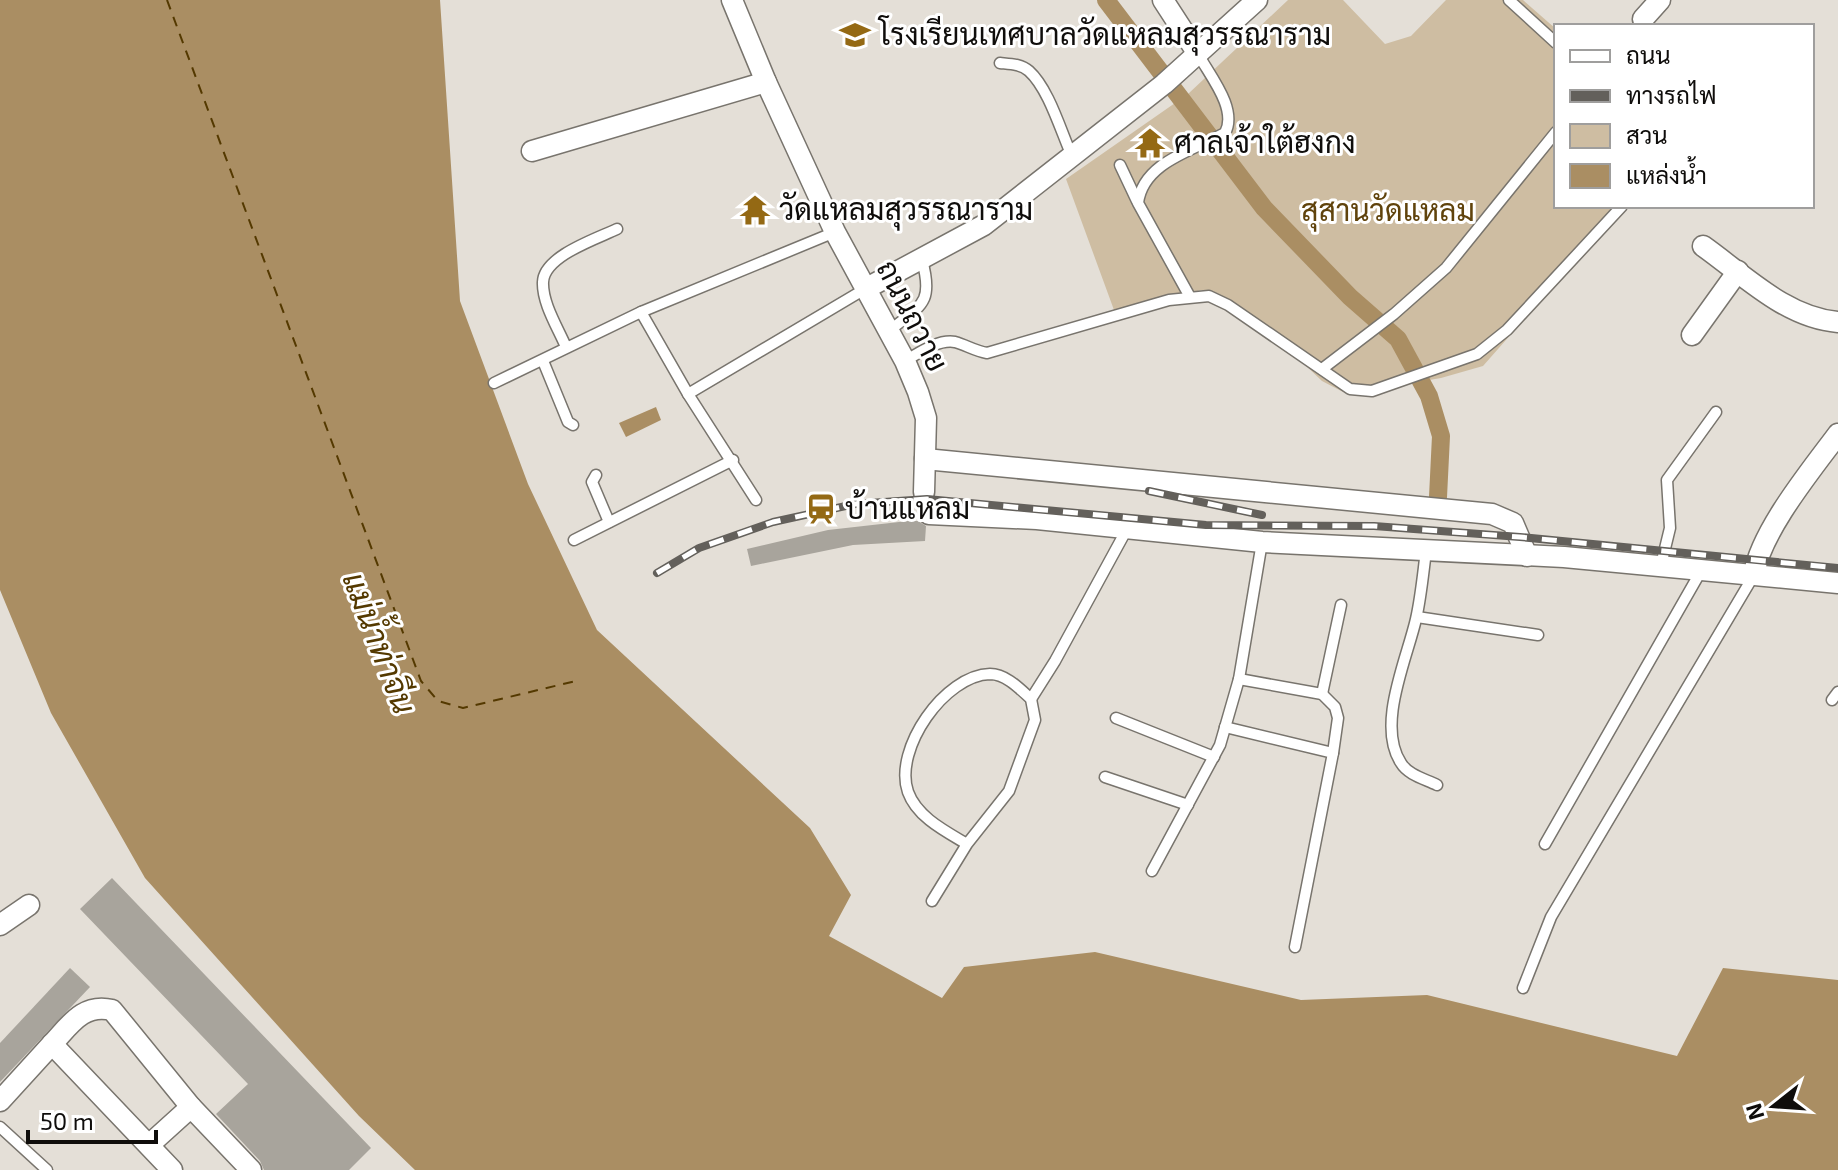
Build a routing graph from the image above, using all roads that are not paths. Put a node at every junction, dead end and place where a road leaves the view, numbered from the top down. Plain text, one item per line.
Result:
1 (732, 0) edge
2 (1163, 0) edge
3 (1257, 0) edge
4 (1509, 0) edge
5 (1660, 0) edge
6 (1643, 19) dead end
7 (1554, 41) edge
8 (1198, 54) junction
9 (1000, 63) dead end
10 (766, 82) junction
11 (1554, 134) edge
12 (532, 151) dead end
13 (1073, 158) junction
14 (1120, 165) dead end
15 (1138, 203) junction
16 (1620, 208) edge
17 (617, 229) dead end
18 (835, 232) junction
19 (1703, 246) dead end
20 (922, 260) junction
21 (1738, 271) junction
22 (865, 289) junction
23 (1190, 297) junction
24 (641, 312) junction
25 (1838, 322) edge
26 (887, 332) junction
27 (1692, 335) dead end
28 (566, 347) junction
29 (543, 361) junction
30 (905, 361) junction
31 (1322, 369) junction
32 (494, 383) dead end
33 (688, 394) junction
34 (1716, 412) dead end
35 (573, 425) dead end
36 (1838, 434) edge
37 (925, 459) junction
38 (733, 460) junction
39 (596, 475) dead end
40 (924, 492) dead end
41 (756, 500) dead end
42 (929, 514) dead end
43 (609, 522) junction
44 (1127, 529) junction
45 (574, 540) dead end
46 (1262, 542) junction
47 (1426, 551) junction
48 (1527, 556) junction
49 (1661, 565) junction
50 (1702, 569) junction
51 (1754, 574) junction
52 (1838, 583) edge
53 (1341, 605) dead end
54 (1417, 617) junction
55 (1538, 635) dead end
56 (1239, 679) junction
57 (1322, 694) junction
58 (1031, 699) junction
59 (1116, 718) dead end
60 (1225, 727) junction
61 (1333, 753) junction
62 (1214, 757) junction
63 (1105, 777) dead end
64 (1437, 785) dead end
65 (1188, 805) junction
66 (967, 844) junction
67 (1545, 844) dead end
68 (1152, 871) dead end
69 (932, 901) dead end
70 (29, 905) dead end
71 (0, 925) edge
72 (1295, 947) dead end
73 (1523, 988) dead end
74 (52, 1044) junction
75 (0, 1101) edge
76 (191, 1107) junction
77 (0, 1127) edge
78 (149, 1145) junction
79 (47, 1170) edge
80 (172, 1170) edge
81 (251, 1170) edge

1 - 10 street, ถนนถวาย
2 - 8 street
3 - 8 street
4 - 7 lane
5 - 6 street
8 - 13 street
8 - 15 lane
9 - 13 lane
10 - 12 street
10 - 18 street, ถนนถวาย
11 - 31 lane
13 - 20 street
14 - 15 lane
15 - 23 lane
16 - 31 lane
17 - 28 lane
18 - 22 street, ถนนถวาย
18 - 24 lane
19 - 21 street
20 - 22 street
20 - 26 lane
21 - 25 street
21 - 27 street
22 - 26 street, ถนนถวาย
22 - 33 lane
23 - 30 lane
23 - 31 lane
24 - 28 lane
24 - 33 lane
26 - 30 street, ถนนถวาย
28 - 29 lane
29 - 32 lane
29 - 35 lane
30 - 37 street, ถนนถวาย
33 - 38 lane
34 - 49 lane
36 - 51 street
37 - 40 street, ถนนถวาย
37 - 48 street
38 - 41 lane
38 - 43 lane
39 - 43 lane
42 - 44 street
43 - 45 lane
44 - 46 street
44 - 58 lane
46 - 47 street
46 - 56 lane
47 - 48 street
47 - 54 lane
48 - 49 street
49 - 50 street
50 - 51 street
50 - 67 lane
51 - 52 street
51 - 73 lane
53 - 57 lane
54 - 55 lane
54 - 64 lane
56 - 57 lane
56 - 60 lane
57 - 61 lane
58 - 66 lane
58 - 66 lane
59 - 62 lane
60 - 61 lane
60 - 62 lane
61 - 72 lane
62 - 65 lane
63 - 65 lane
65 - 68 lane
66 - 69 lane
70 - 71 street
74 - 75 street
74 - 76 street
74 - 78 street
76 - 78 street
76 - 81 street
77 - 79 lane
78 - 80 street

